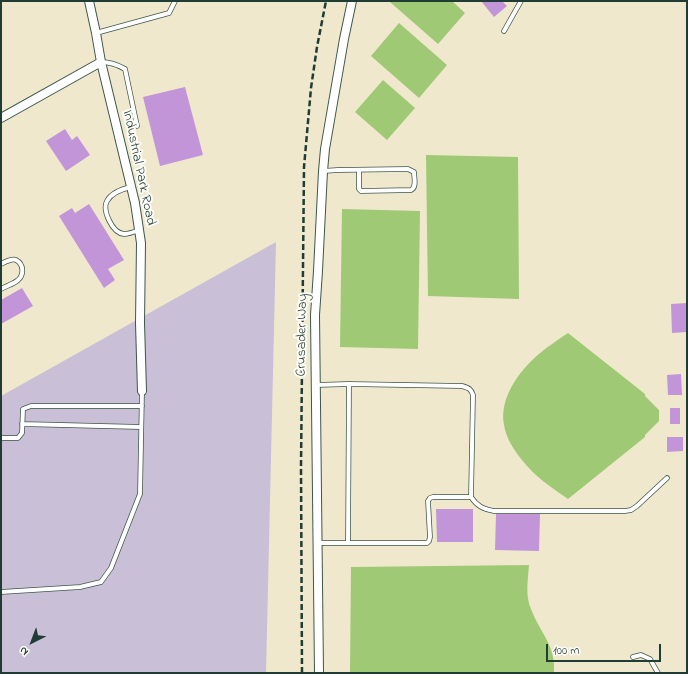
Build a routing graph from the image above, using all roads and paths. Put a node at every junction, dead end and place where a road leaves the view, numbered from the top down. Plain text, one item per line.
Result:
1 (89, 1) edge
2 (175, 1) edge
3 (352, 1) edge
4 (521, 1) edge
5 (504, 31) dead end
6 (96, 33) junction
7 (101, 62) junction
8 (1, 118) edge
9 (137, 126) dead end
10 (359, 170) junction
11 (323, 171) junction
12 (131, 187) junction
13 (139, 230) junction
14 (1, 264) edge
15 (1, 289) edge
16 (316, 384) junction
17 (348, 384) junction
18 (142, 391) joint
19 (142, 406) junction
20 (22, 424) junction
21 (141, 427) junction
22 (1, 438) edge
23 (667, 478) dead end
24 (471, 496) junction
25 (348, 542) junction
26 (318, 543) junction
27 (1, 592) edge
28 (633, 657) dead end
29 (319, 673) edge
30 (658, 673) edge

1 - 6 street, Industrial Park Road
2 - 6 lane
3 - 11 street, Crusader Way
4 - 5 lane
6 - 7 street, Industrial Park Road
7 - 8 street
7 - 9 lane
7 - 12 street, Industrial Park Road
10 - 10 lane
10 - 11 lane
11 - 16 street, Crusader Way
12 - 13 street, Industrial Park Road
12 - 13 lane
13 - 18 street, Industrial Park Road
14 - 15 lane
16 - 17 lane
16 - 26 street, Crusader Way
17 - 24 lane
17 - 25 lane
18 - 19 lane
19 - 20 lane
19 - 21 lane
20 - 21 lane
20 - 22 lane
21 - 27 lane
23 - 24 lane
24 - 25 lane
25 - 26 lane
26 - 29 street, Crusader Way
28 - 30 lane

